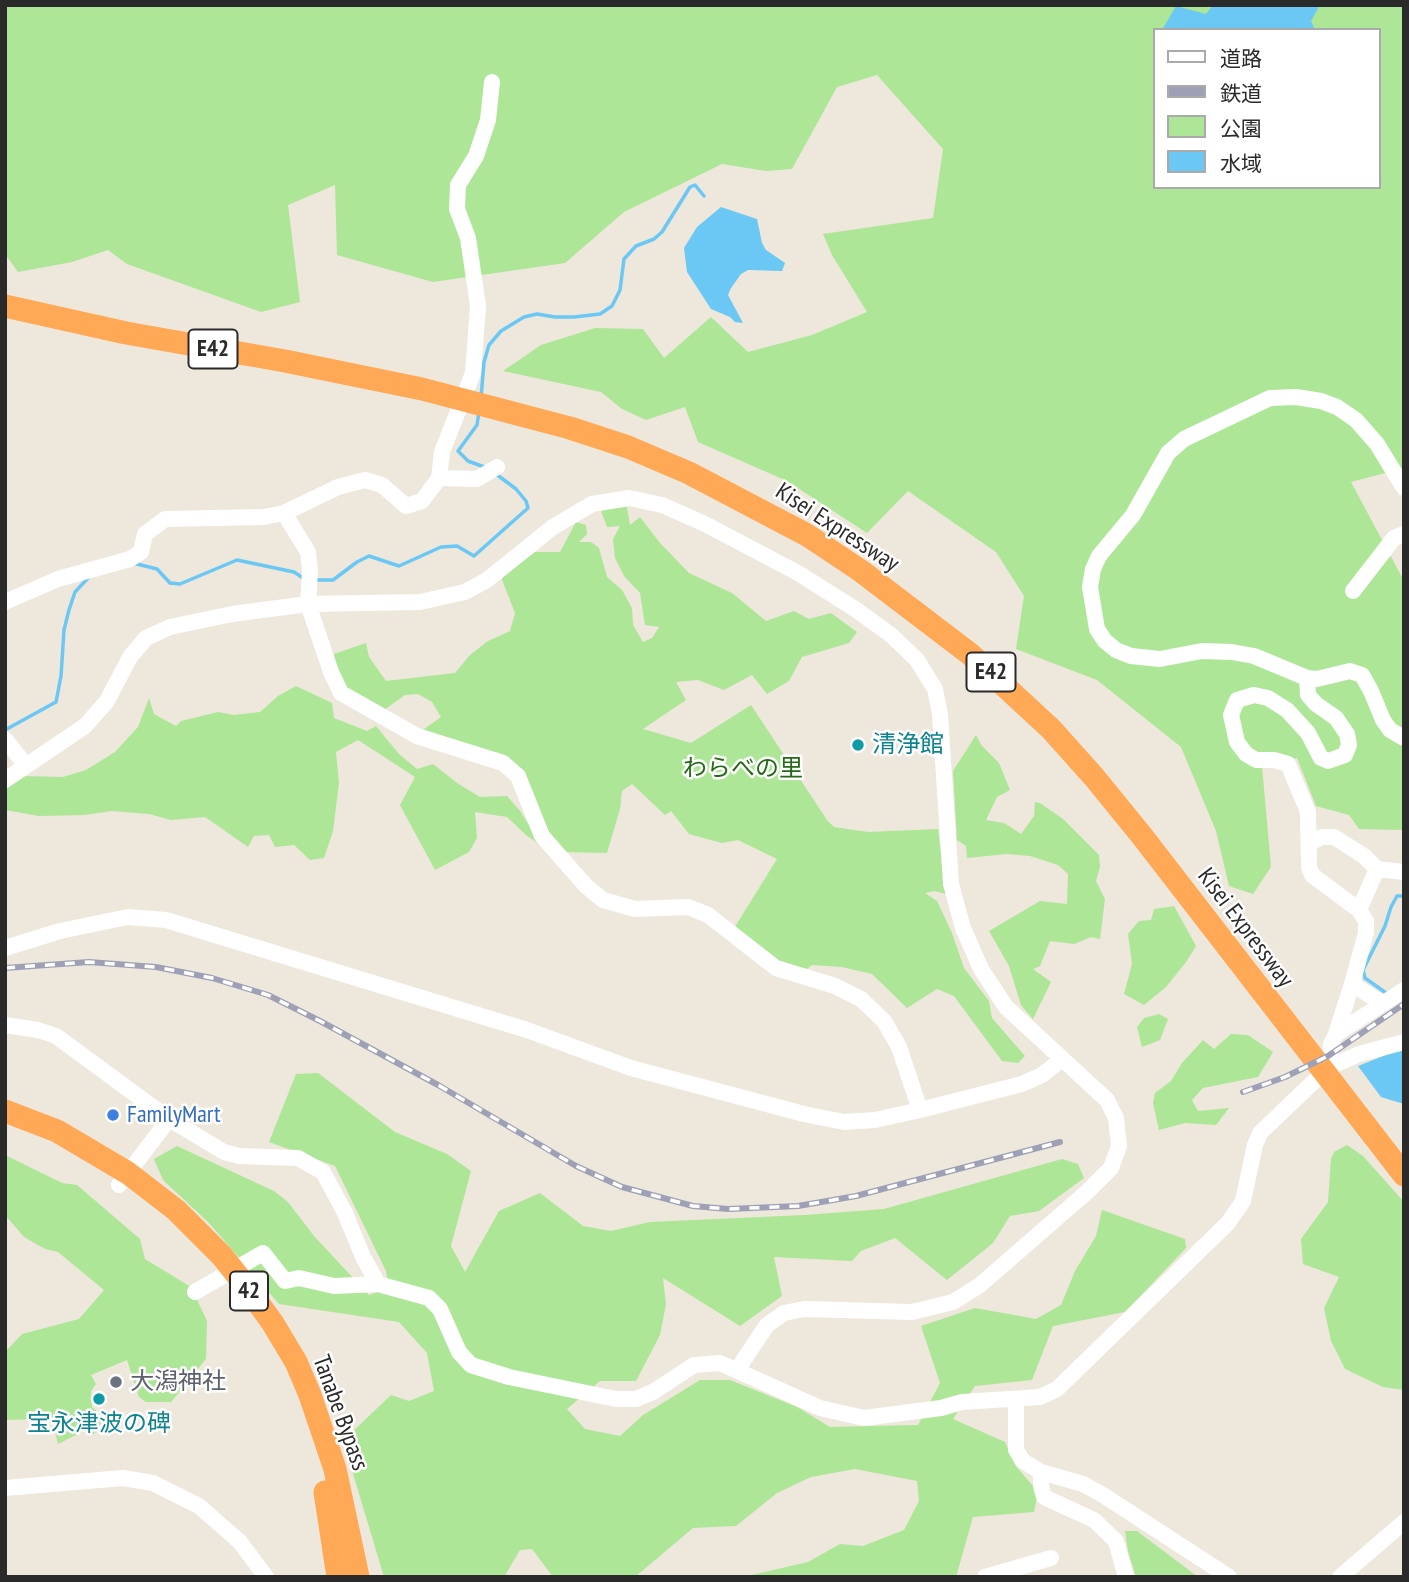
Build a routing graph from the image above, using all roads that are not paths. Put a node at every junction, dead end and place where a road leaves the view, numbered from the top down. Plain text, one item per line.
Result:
1 (492, 82) dead end
2 (5, 306) edge
3 (490, 472) dead end
4 (439, 478) junction
5 (1404, 488) edge
6 (284, 513) junction
7 (1404, 534) edge
8 (1353, 591) dead end
9 (308, 596) junction
10 (5, 602) edge
11 (1307, 678) junction
12 (1404, 738) edge
13 (5, 739) edge
14 (26, 766) junction
15 (5, 780) edge
16 (1309, 843) junction
17 (1377, 869) junction
18 (1404, 872) edge
19 (1359, 910) junction
20 (5, 948) edge
21 (1352, 984) junction
22 (1404, 990) edge
23 (1383, 1004) junction
24 (5, 1025) edge
25 (1336, 1034) junction
26 (1404, 1042) edge
27 (1061, 1060) junction
28 (1328, 1068) junction
29 (920, 1110) junction
30 (7, 1119) edge
31 (169, 1119) junction
32 (1404, 1175) edge
33 (123, 1179) junction
34 (378, 1284) junction
35 (195, 1292) dead end
36 (737, 1370) junction
37 (1016, 1400) junction
38 (1041, 1472) junction
39 (5, 1488) edge
40 (1404, 1522) edge
41 (1051, 1558) dead end
42 (1035, 1570) edge
43 (353, 1574) edge
44 (266, 1577) edge
45 (985, 1577) edge
46 (1126, 1577) edge
47 (1229, 1577) edge
48 (1340, 1577) edge

1 - 4 street
2 - 32 highway, Kisei Expressway / E42
3 - 4 street
4 - 6 street
5 - 11 street
6 - 9 street
6 - 10 street
7 - 8 street
9 - 14 street
9 - 27 street
9 - 29 street
11 - 12 street
11 - 16 street
13 - 14 street
14 - 15 street
16 - 17 street
16 - 19 street
17 - 18 street
17 - 19 street
19 - 21 street
20 - 29 street
21 - 23 street
21 - 25 street
22 - 23 street
23 - 25 street
24 - 31 street
25 - 28 street
26 - 28 street
27 - 29 street
27 - 36 street
28 - 37 street
30 - 33 highway, Tanabe Bypass / 42
31 - 33 street
31 - 34 street
33 - 43 highway, Tanabe Bypass / 42
33 - 43 highway, Tanabe Bypass / 42
34 - 35 street
34 - 36 street
36 - 37 street
37 - 38 street
38 - 46 street
38 - 47 street
39 - 44 street
40 - 48 street
41 - 42 street
42 - 45 street

